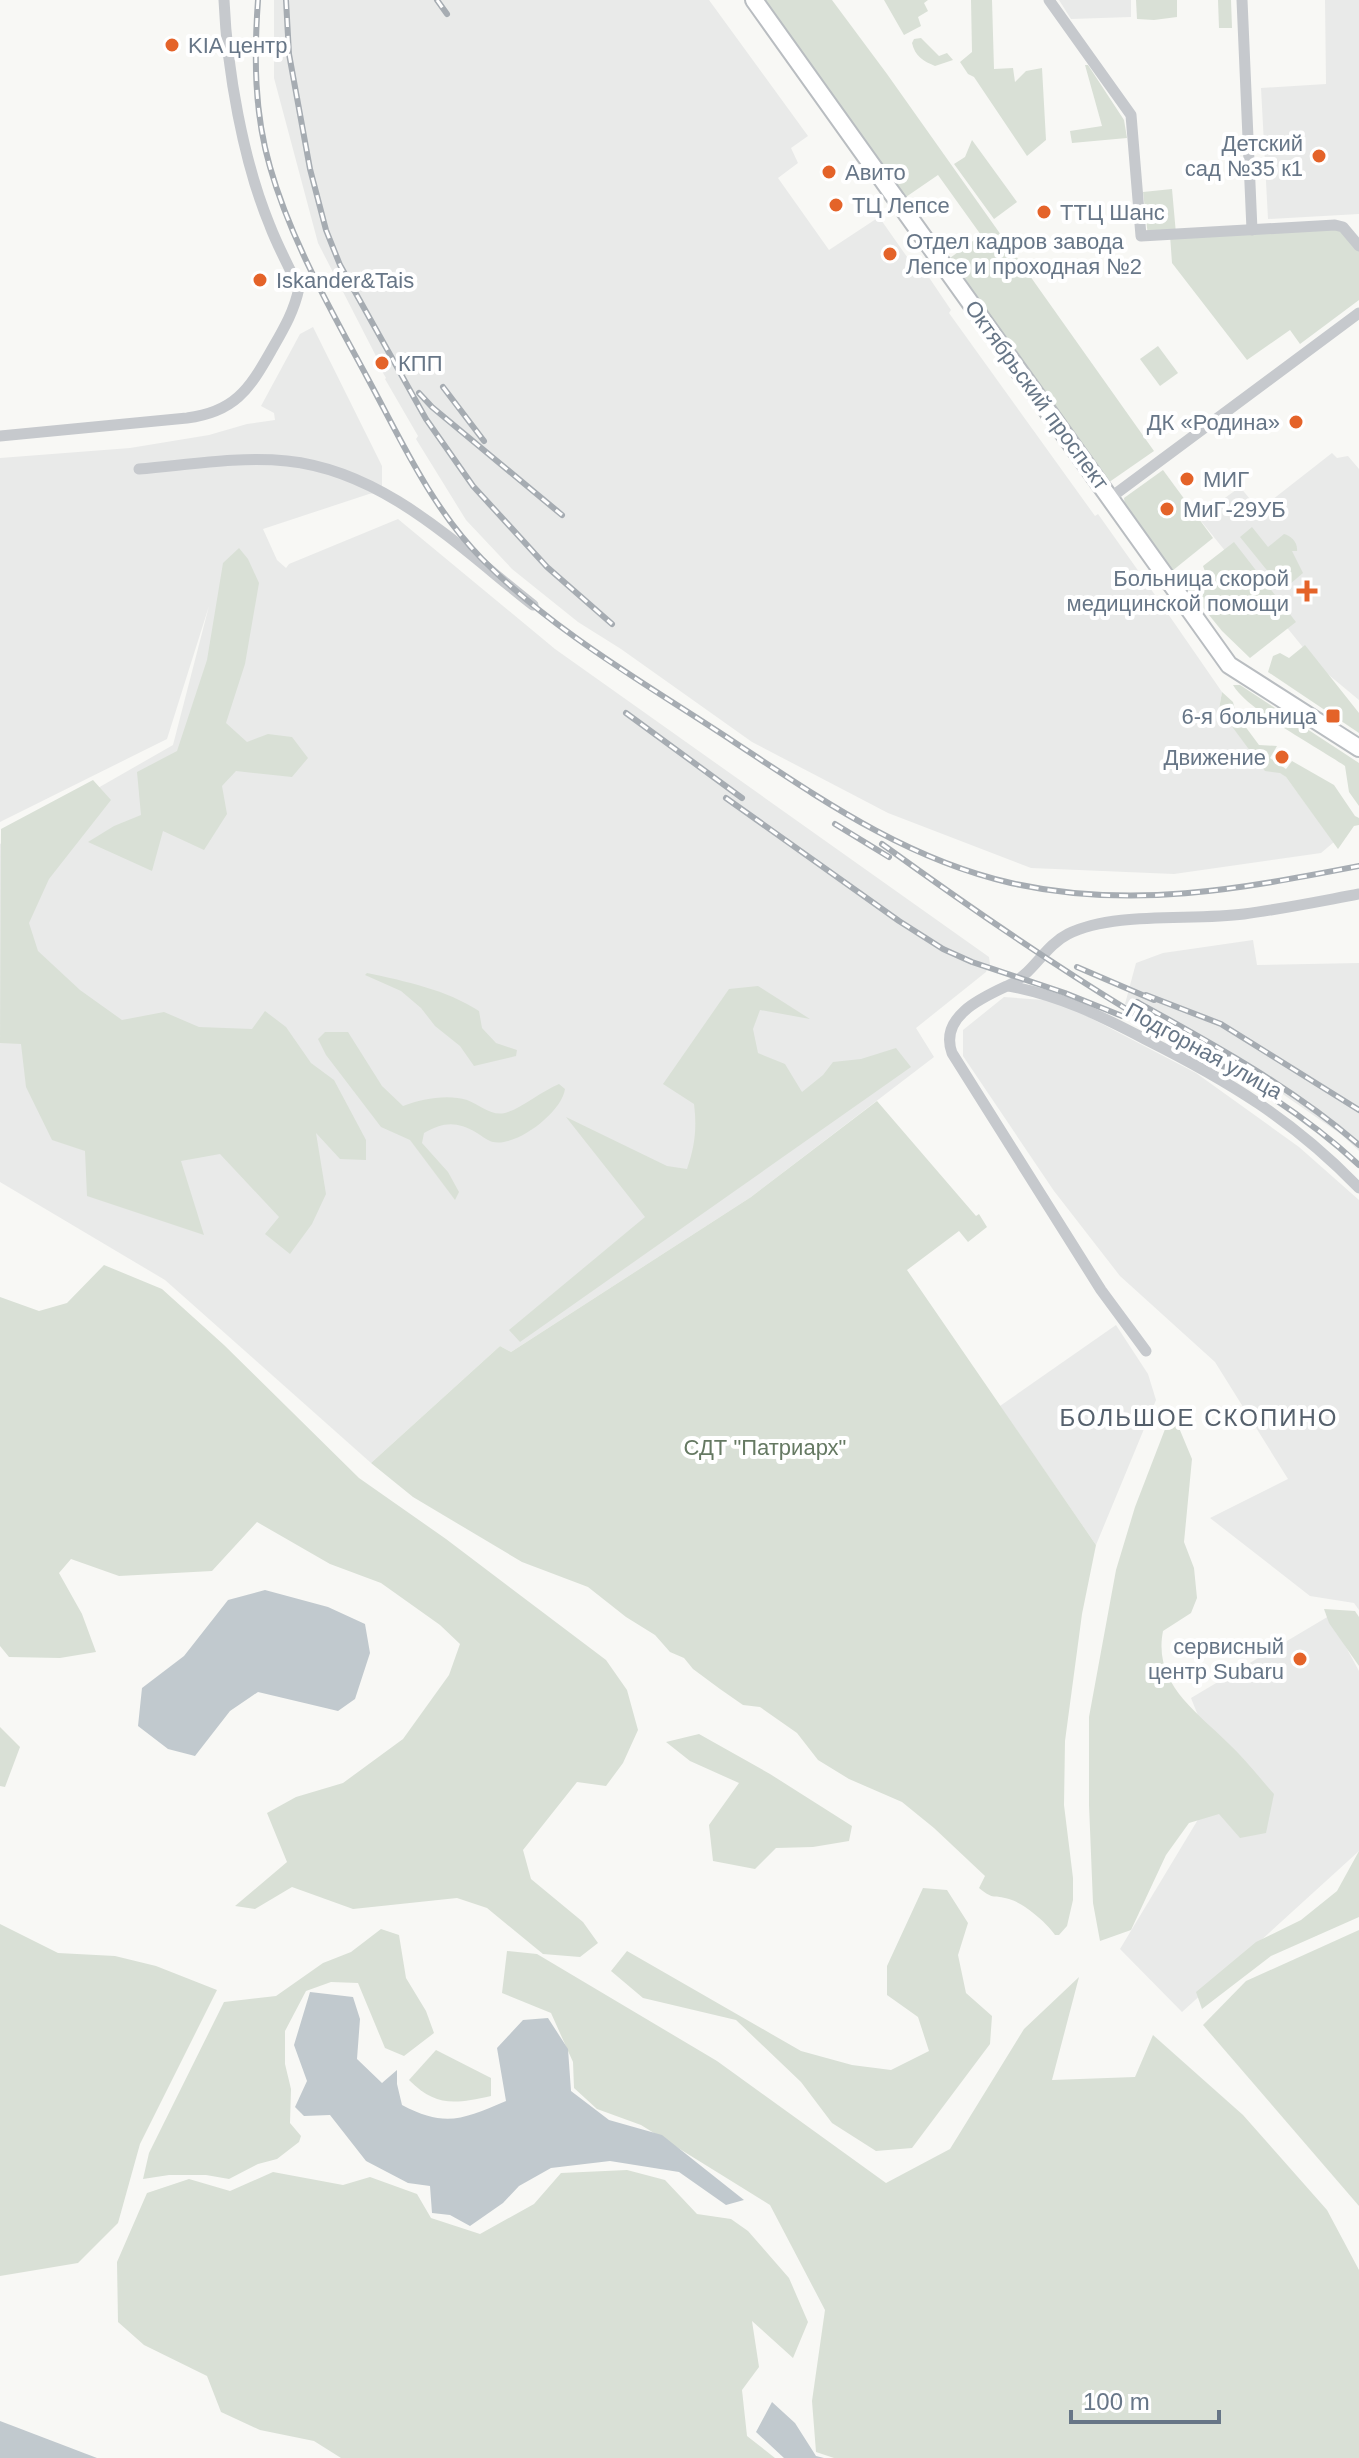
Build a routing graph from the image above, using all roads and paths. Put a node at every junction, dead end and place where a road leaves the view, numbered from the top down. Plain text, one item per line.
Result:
1 (224, 0) edge
2 (754, 0) edge
3 (1049, 0) edge
4 (1242, 0) edge
5 (1252, 230) junction
6 (1359, 246) edge
7 (1359, 313) edge
8 (0, 436) edge
9 (139, 469) dead end
10 (1110, 498) junction
11 (533, 605) dead end
12 (1359, 748) edge
13 (1359, 894) edge
14 (1009, 986) junction
15 (1359, 1188) edge
16 (1146, 1351) dead end

1 - 8 street
2 - 10 main road, Октябрьский проспект
3 - 5 street
4 - 5 street
5 - 6 street
7 - 10 street
9 - 11 street
10 - 12 main road, Октябрьский проспект
13 - 14 street
14 - 15 street, Подгорная улица
14 - 16 street

